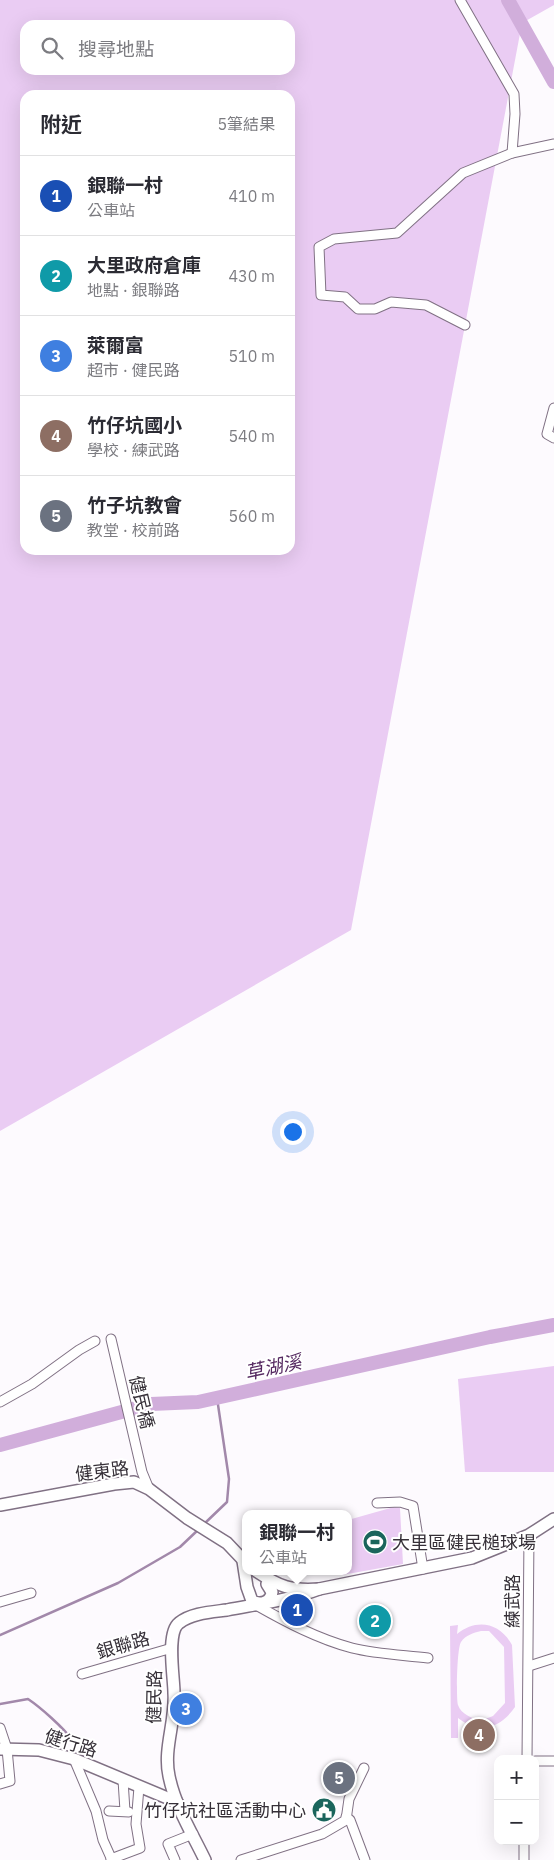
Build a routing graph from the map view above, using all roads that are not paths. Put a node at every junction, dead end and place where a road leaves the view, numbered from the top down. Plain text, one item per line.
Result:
1 (460, 0) edge
2 (554, 144) edge
3 (512, 153) junction
4 (465, 325) dead end
5 (554, 408) edge
6 (554, 438) edge
7 (111, 1339) dead end
8 (95, 1341) dead end
9 (0, 1402) edge
10 (149, 1489) junction
11 (377, 1503) dead end
12 (0, 1505) edge
13 (554, 1519) edge
14 (529, 1536) junction
15 (242, 1559) edge
16 (423, 1569) junction
17 (248, 1575) edge
18 (263, 1575) edge
19 (268, 1584) junction
20 (284, 1587) junction
21 (320, 1589) junction
22 (31, 1593) dead end
23 (254, 1598) junction
24 (0, 1602) edge
25 (237, 1607) junction
26 (172, 1648) junction
27 (428, 1658) dead end
28 (554, 1658) edge
29 (529, 1666) junction
30 (82, 1674) dead end
31 (0, 1728) edge
32 (4, 1749) edge
33 (527, 1755) edge
34 (74, 1759) junction
35 (554, 1760) edge
36 (539, 1761) edge
37 (364, 1768) dead end
38 (123, 1780) junction
39 (0, 1784) edge
40 (139, 1787) junction
41 (177, 1802) junction
42 (109, 1811) dead end
43 (124, 1811) junction
44 (136, 1813) junction
45 (346, 1817) junction
46 (193, 1834) junction
47 (524, 1845) edge
48 (111, 1859) edge
49 (175, 1860) edge
50 (205, 1860) edge
51 (241, 1860) edge
52 (365, 1860) edge
53 (524, 1860) edge

1 - 3 street
2 - 3 street
3 - 4 street
5 - 6 street
7 - 10 street, 健民橋
8 - 9 street
10 - 12 street, 健東路
10 - 15 street, 健東路
11 - 16 street
13 - 14 street
14 - 16 street
14 - 29 street, 練武路
16 - 21 street
17 - 23 street, 健東路
18 - 20 street
19 - 20 street
19 - 23 street
19 - 23 street
20 - 21 street
21 - 23 street, 健民路
22 - 24 street
23 - 25 street, 健民路
23 - 25 street
23 - 27 street
25 - 26 street, 健民路
26 - 30 street, 銀聯路
26 - 41 street, 健民路
28 - 29 street
29 - 33 street, 練武路
31 - 32 street
32 - 34 street, 健行路
32 - 39 street
34 - 38 street, 健行路
34 - 48 street
35 - 36 street
37 - 45 street
38 - 40 street, 健行路
38 - 43 street
40 - 41 street, 健行路
40 - 44 street
41 - 46 street, 健民路
42 - 43 street
43 - 44 street
44 - 48 street
45 - 51 street
45 - 52 street
46 - 49 street
46 - 50 street, 健民路
47 - 53 street

